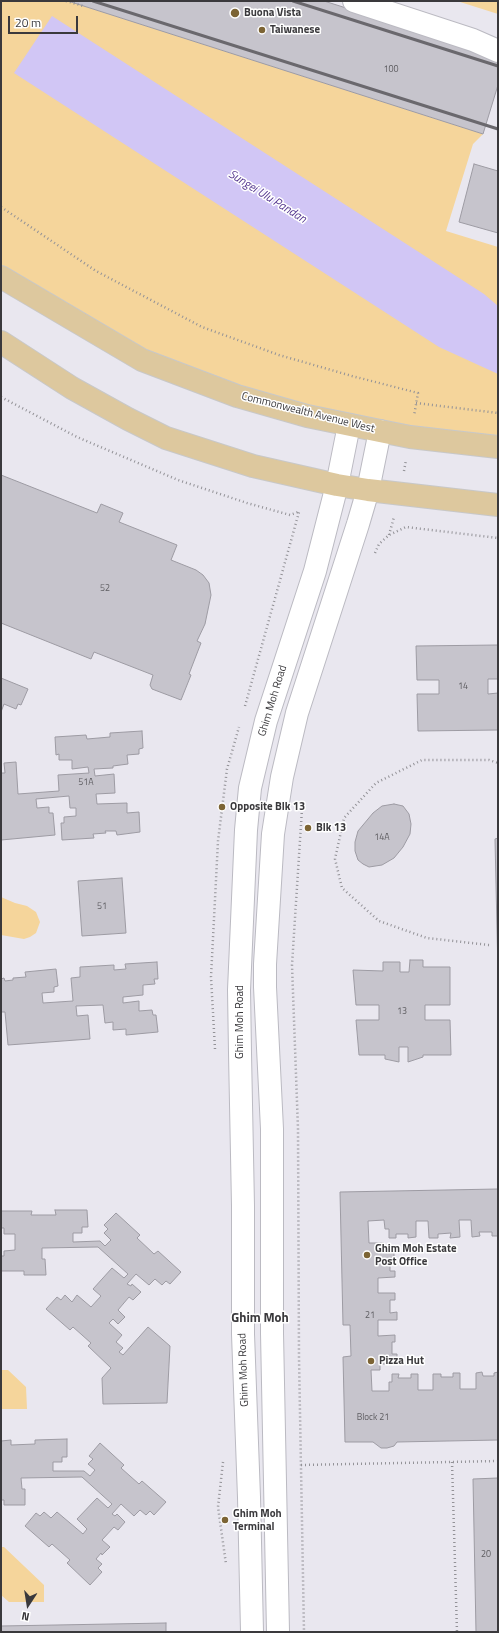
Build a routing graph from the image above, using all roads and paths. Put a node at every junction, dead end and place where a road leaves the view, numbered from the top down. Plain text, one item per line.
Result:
1 (66, 1) edge
2 (354, 1) edge
3 (83, 6) dead end
4 (498, 51) edge
5 (1, 207) edge
6 (1, 277) edge
7 (1, 342) edge
8 (1, 397) edge
9 (416, 403) junction
10 (498, 413) edge
11 (413, 421) dead end
12 (349, 425) junction
13 (380, 432) junction
14 (498, 447) edge
15 (337, 485) junction
16 (368, 490) junction
17 (498, 505) edge
18 (299, 512) dead end
19 (498, 538) edge
20 (373, 556) dead end
21 (498, 763) edge
22 (302, 808) dead end
23 (489, 945) dead end
24 (498, 1461) edge
25 (452, 1462) junction
26 (301, 1465) junction
27 (252, 1632) edge
28 (278, 1632) edge
29 (304, 1632) edge
30 (457, 1632) edge

1 - 3 path
2 - 4 street
5 - 9 path
6 - 12 main road, Commonwealth Avenue West
7 - 15 main road
8 - 18 path
9 - 10 path
9 - 11 path
12 - 13 main road, Commonwealth Avenue West
12 - 15 street, Ghim Moh Road
13 - 14 main road, Commonwealth Avenue West
13 - 16 street
15 - 16 main road
15 - 27 street, Ghim Moh Road
16 - 17 main road
16 - 28 street
19 - 20 path
21 - 23 path
22 - 26 path
24 - 25 path
25 - 26 path
25 - 30 path
26 - 29 path

